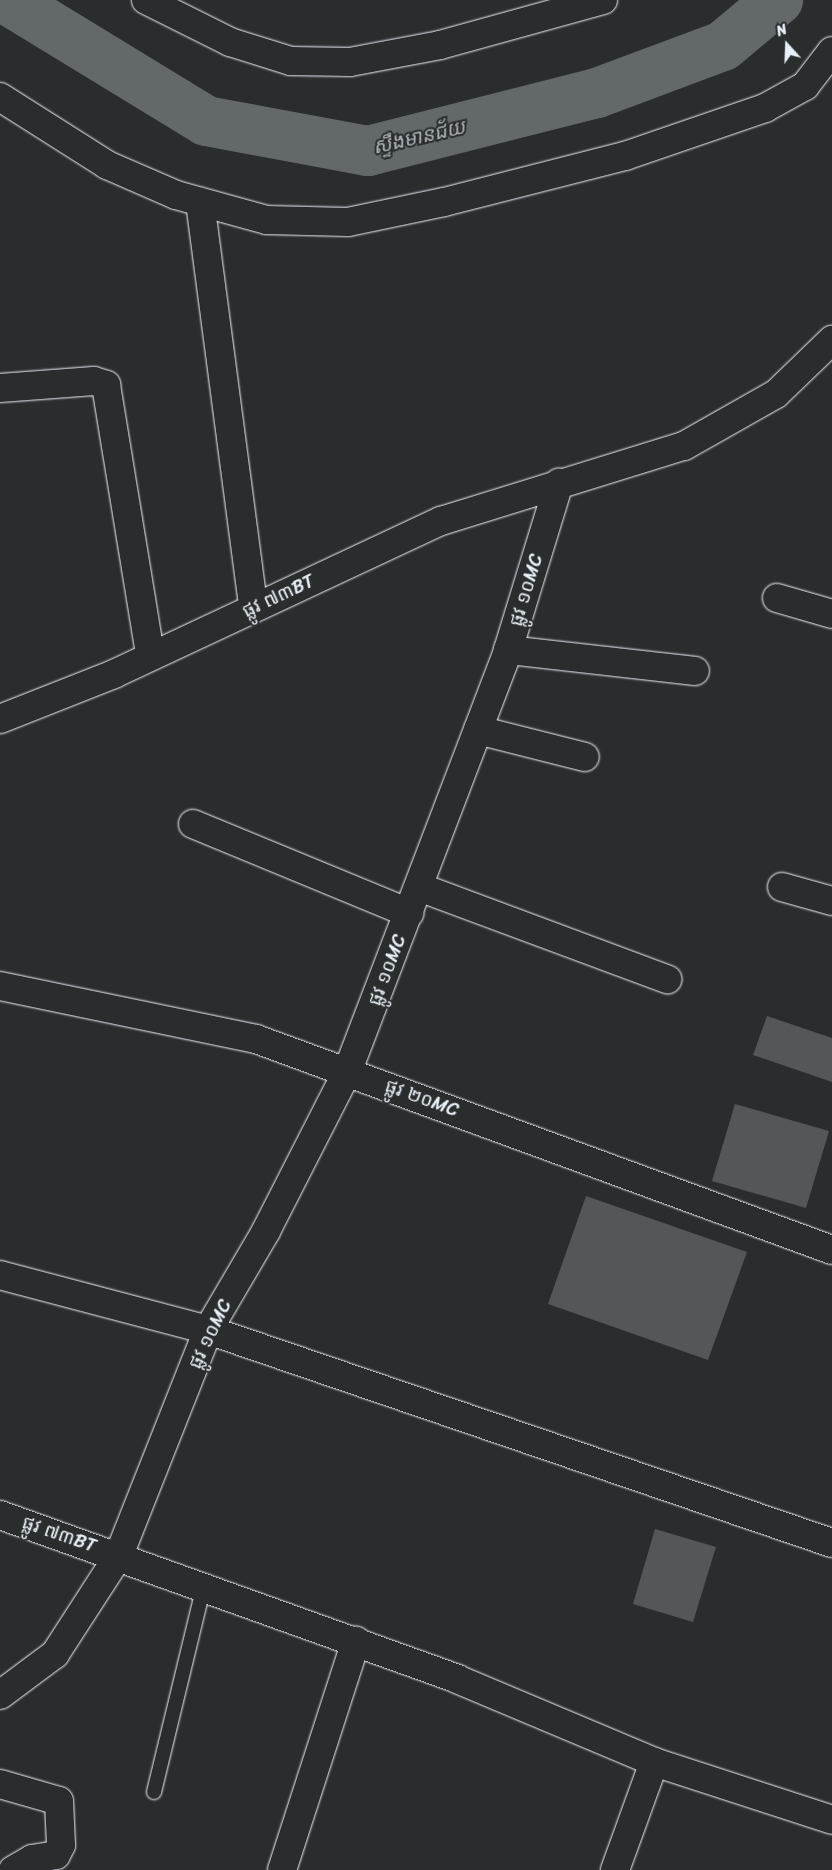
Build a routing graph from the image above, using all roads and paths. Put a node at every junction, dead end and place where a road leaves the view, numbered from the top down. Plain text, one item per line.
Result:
1 (146, 0) edge
2 (603, 0) edge
3 (832, 51) edge
4 (0, 97) edge
5 (200, 202) junction
6 (832, 340) edge
7 (0, 388) edge
8 (559, 483) junction
9 (776, 598) dead end
10 (253, 607) junction
11 (832, 614) edge
12 (508, 650) junction
13 (150, 655) junction
14 (695, 671) dead end
15 (0, 719) edge
16 (478, 730) junction
17 (585, 756) dead end
18 (192, 824) dead end
19 (419, 887) junction
20 (782, 887) dead end
21 (832, 902) edge
22 (409, 913) junction
23 (667, 979) dead end
24 (0, 986) edge
25 (348, 1070) junction
26 (832, 1249) edge
27 (0, 1275) edge
28 (208, 1330) junction
29 (0, 1515) edge
30 (832, 1543) edge
31 (119, 1554) junction
32 (204, 1586) junction
33 (356, 1641) junction
34 (0, 1696) edge
35 (654, 1762) junction
36 (0, 1784) edge
37 (154, 1792) dead end
38 (832, 1820) edge
39 (67, 1865) edge
40 (13, 1870) edge
41 (282, 1870) edge
42 (615, 1870) edge

1 - 2 street
3 - 5 street
4 - 5 street
5 - 10 street
6 - 8 street
7 - 13 street
8 - 10 street, ផ្លូវ ៧៣BT
8 - 12 street, ផ្លូវ ១០MC
9 - 11 street
10 - 13 street, ផ្លូវ ៧៣BT
12 - 14 street
12 - 16 street, ផ្លូវ ១០MC
13 - 15 street, ផ្លូវ ៧៣BT
16 - 17 street
16 - 19 street, ផ្លូវ ១០MC
18 - 22 street
19 - 22 street, ផ្លូវ ១០MC
19 - 23 street
20 - 21 street
22 - 25 street, ផ្លូវ ១០MC
24 - 25 street, ផ្លូវ ២០MC
25 - 26 street, ផ្លូវ ២០MC
25 - 28 street, ផ្លូវ ១០MC
27 - 28 street
28 - 30 street
28 - 31 street, ផ្លូវ ១០MC
29 - 31 street, ផ្លូវ ៧៣BT
31 - 32 street, ផ្លូវ ៧៣BT
31 - 34 street, ផ្លូវ ១០MC
32 - 33 street, ផ្លូវ ៧៣BT
32 - 37 lane
33 - 35 street, ផ្លូវ ៧៣BT
33 - 41 street
35 - 38 street, ផ្លូវ ៧៣BT
35 - 42 street
36 - 39 street
39 - 40 street

